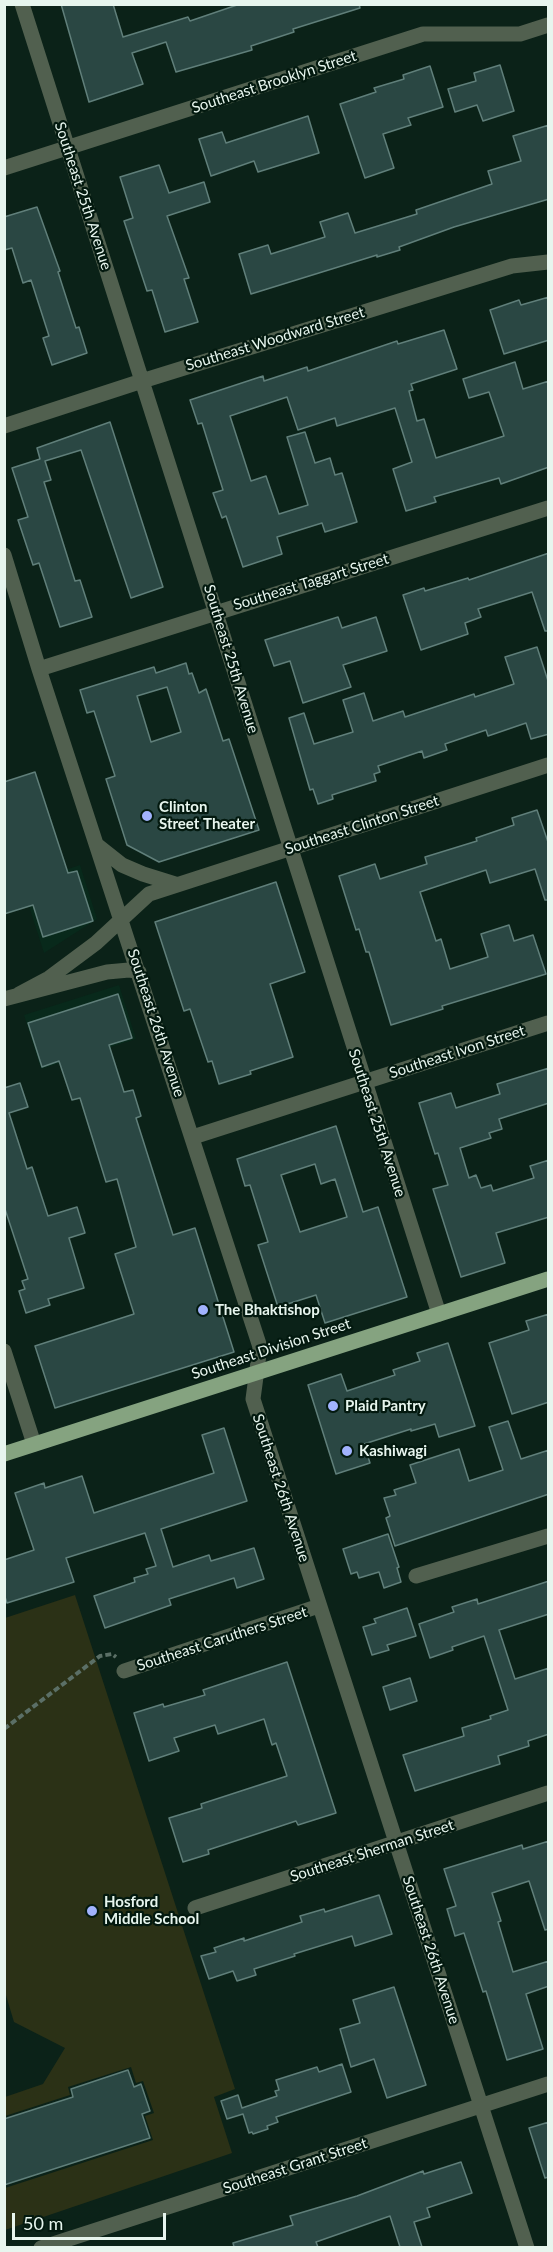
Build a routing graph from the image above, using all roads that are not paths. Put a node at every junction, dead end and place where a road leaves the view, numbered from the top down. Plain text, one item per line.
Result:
1 (22, 4) edge
2 (549, 25) edge
3 (68, 148) junction
4 (4, 168) edge
5 (549, 262) edge
6 (142, 381) junction
7 (4, 426) edge
8 (549, 508) edge
9 (4, 555) edge
10 (216, 612) junction
11 (39, 669) junction
12 (549, 765) edge
13 (98, 846) junction
14 (289, 848) junction
15 (175, 884) junction
16 (121, 919) junction
17 (139, 972) junction
18 (12, 996) edge
19 (549, 1023) edge
20 (364, 1082) junction
21 (193, 1137) junction
22 (549, 1279) edge
23 (439, 1314) junction
24 (4, 1351) edge
25 (257, 1372) junction
26 (34, 1444) junction
27 (4, 1454) edge
28 (549, 1536) edge
29 (416, 1576) dead end
30 (319, 1606) junction
31 (124, 1671) dead end
32 (549, 1793) edge
33 (397, 1842) junction
34 (195, 1908) dead end
35 (549, 2084) edge
36 (481, 2106) junction
37 (41, 2247) edge
38 (527, 2247) edge

1 - 3 street, Southeast 25th Avenue
2 - 3 street, Southeast Brooklyn Street
3 - 4 street, Southeast Brooklyn Street
3 - 6 street, Southeast 25th Avenue
5 - 6 street, Southeast Woodward Street
6 - 7 street, Southeast Woodward Street
6 - 10 street, Southeast 25th Avenue
8 - 10 street, Southeast Taggart Street
9 - 11 street, Southeast 26th Avenue
10 - 11 street, Southeast Taggart Street
10 - 14 street, Southeast 25th Avenue
11 - 13 street, Southeast 26th Avenue
12 - 14 street, Southeast Clinton Street
13 - 15 street
13 - 16 street, Southeast 26th Avenue
14 - 15 street, Southeast Clinton Street
14 - 20 street, Southeast 25th Avenue
15 - 16 street, Southeast Clinton Street
16 - 17 street, Southeast 26th Avenue
16 - 18 street, Southeast Clinton Street
17 - 18 street, Southeast Clinton Street
17 - 21 street, Southeast 26th Avenue
19 - 20 street, Southeast Ivon Street
20 - 21 street, Southeast Ivon Street
20 - 23 street, Southeast 25th Avenue
21 - 25 street, Southeast 26th Avenue
22 - 23 main road, Southeast Division Street
23 - 25 main road, Southeast Division Street
24 - 26 street
25 - 26 main road, Southeast Division Street
25 - 30 street, Southeast 26th Avenue
26 - 27 main road, Southeast Division Street
28 - 29 street
30 - 31 street, Southeast Caruthers Street
30 - 33 street, Southeast 26th Avenue
32 - 33 street, Southeast Sherman Street
33 - 34 street, Southeast Sherman Street
33 - 36 street, Southeast 26th Avenue
35 - 36 street, Southeast Grant Street
36 - 37 street, Southeast Grant Street
36 - 38 street, Southeast 26th Avenue

